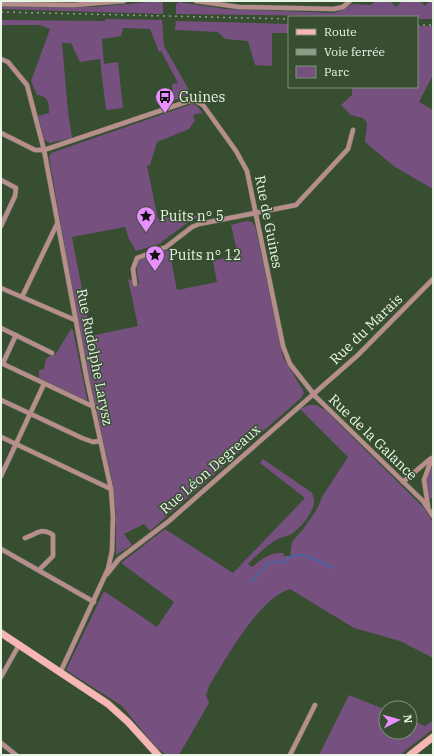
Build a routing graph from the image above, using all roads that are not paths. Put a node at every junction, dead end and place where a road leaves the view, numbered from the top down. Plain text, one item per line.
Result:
1 (124, 1) edge
2 (196, 1) edge
3 (350, 1) edge
4 (110, 2) edge
5 (36, 3) edge
6 (72, 3) edge
7 (1, 4) edge
8 (1, 59) edge
9 (352, 130) dead end
10 (1, 134) edge
11 (44, 150) junction
12 (1, 180) edge
13 (256, 212) junction
14 (57, 224) junction
15 (1, 226) edge
16 (433, 279) edge
17 (135, 284) dead end
18 (1, 288) edge
19 (22, 297) junction
20 (75, 320) junction
21 (1, 328) edge
22 (16, 335) junction
23 (52, 353) dead end
24 (2, 363) edge
25 (44, 384) junction
26 (313, 393) junction
27 (1, 400) edge
28 (92, 406) junction
29 (31, 414) junction
30 (1, 437) edge
31 (100, 441) junction
32 (16, 444) junction
33 (432, 457) edge
34 (1, 476) edge
35 (403, 482) junction
36 (111, 489) junction
37 (428, 507) junction
38 (433, 516) edge
39 (25, 538) dead end
40 (1, 549) edge
41 (110, 558) junction
42 (119, 560) junction
43 (39, 570) junction
44 (107, 572) junction
45 (94, 602) junction
46 (1, 633) edge
47 (19, 645) junction
48 (60, 673) junction
49 (1, 678) edge
50 (315, 704) dead end
51 (433, 737) edge
52 (1, 743) edge
53 (16, 755) edge
54 (157, 755) edge
55 (290, 755) edge
56 (410, 755) edge

1 - 4 street
2 - 3 street
4 - 6 street
5 - 6 street
5 - 7 street
8 - 11 street, Rue Rudolphe Larysz
9 - 13 street
10 - 11 street
11 - 13 street, Rue de Guines
11 - 14 street, Rue Rudolphe Larysz
12 - 15 street
13 - 17 street
13 - 26 street, Rue de Guines
14 - 19 street
14 - 20 street, Rue Rudolphe Larysz
16 - 26 street, Rue du Marais
18 - 19 street
19 - 20 street
20 - 28 street, Rue Rudolphe Larysz
21 - 22 street
22 - 23 street
22 - 24 street
24 - 25 street
25 - 28 street
25 - 29 street
26 - 35 street, Rue de la Galance
26 - 42 street, Rue Léon Degreaux
27 - 29 street
28 - 31 street, Rue Rudolphe Larysz
29 - 31 street
29 - 32 street
30 - 32 street
31 - 36 street, Rue Rudolphe Larysz
32 - 34 street
32 - 36 street
33 - 35 street
33 - 37 street
35 - 37 street, Rue de la Galance
36 - 41 street, Rue Rudolphe Larysz
37 - 38 street, Rue de la Galance
39 - 43 street
40 - 43 street
41 - 42 street
41 - 44 street, Rue Rudolphe Larysz
42 - 44 street, Rue Léon Degreaux
43 - 45 street
44 - 45 street, Rue Léon Degreaux
45 - 48 street, Rue Léon Degreaux
46 - 47 street
47 - 48 street
47 - 49 street
48 - 54 street
50 - 55 street
51 - 56 street
52 - 53 street

